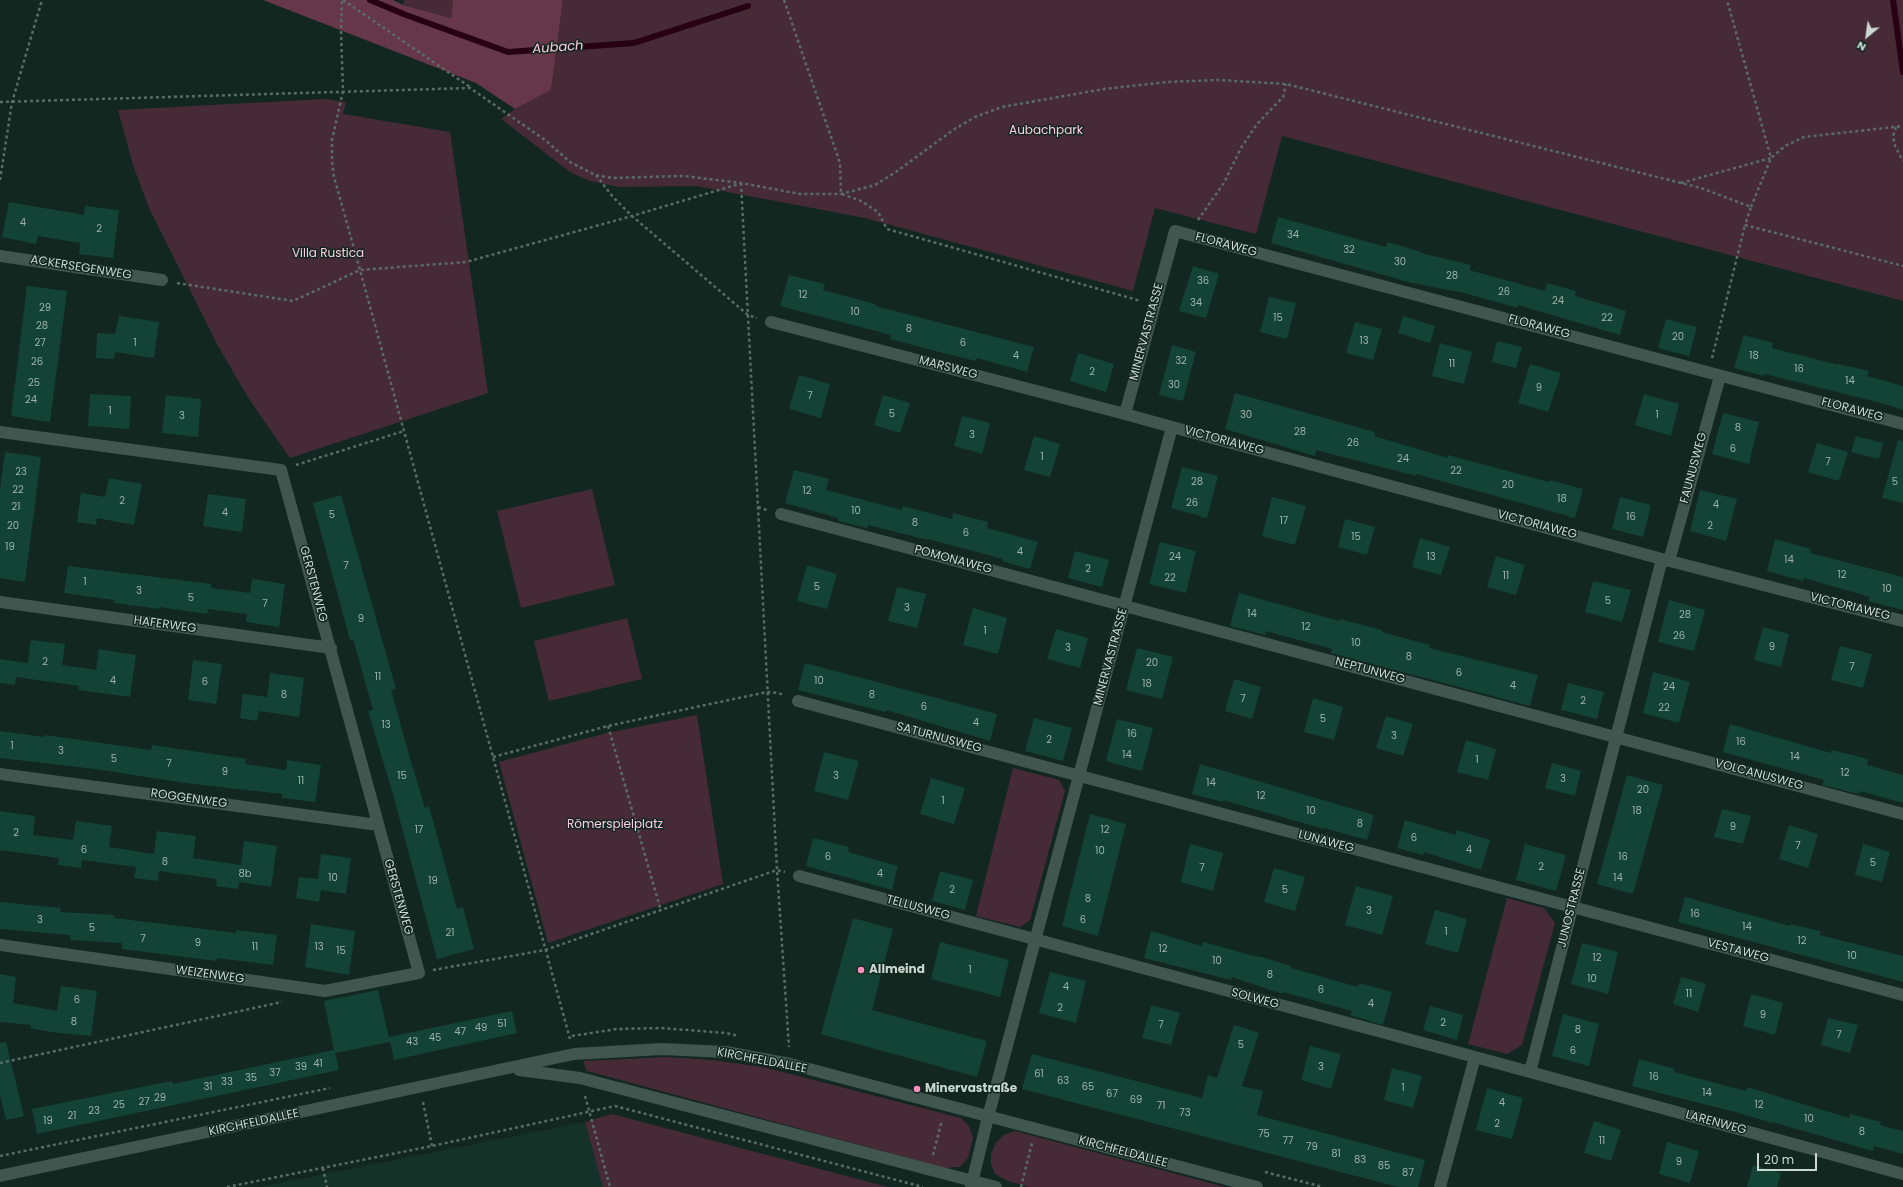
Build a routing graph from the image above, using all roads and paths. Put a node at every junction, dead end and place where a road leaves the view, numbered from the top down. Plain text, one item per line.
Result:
1 (42, 0) edge
2 (343, 0) edge
3 (784, 0) edge
4 (1727, 0) edge
5 (1286, 84) junction
6 (470, 88) junction
7 (343, 91) junction
8 (0, 102) edge
9 (12, 102) junction
10 (1903, 126) edge
11 (1896, 127) junction
12 (1771, 158) junction
13 (1903, 161) edge
14 (596, 175) junction
15 (0, 180) edge
16 (741, 183) junction
17 (1680, 183) junction
18 (841, 194) junction
19 (1751, 207) junction
20 (632, 216) junction
21 (1745, 225) junction
22 (1175, 231) joint
23 (1189, 235) junction
24 (0, 256) edge
25 (1903, 266) edge
26 (360, 270) junction
27 (162, 280) joint
28 (1155, 305) junction
29 (748, 315) junction
30 (771, 322) joint
31 (1714, 374) junction
32 (1125, 414) junction
33 (1903, 424) edge
34 (1172, 427) junction
35 (404, 431) junction
36 (0, 432) edge
37 (281, 470) junction
38 (781, 514) dead end
39 (1665, 560) junction
40 (0, 602) edge
41 (1124, 606) junction
42 (1903, 621) edge
43 (331, 648) junction
44 (767, 692) junction
45 (798, 701) joint
46 (608, 726) junction
47 (1615, 737) junction
48 (493, 757) junction
49 (0, 774) edge
50 (1080, 776) junction
51 (1903, 814) edge
52 (378, 825) junction
53 (777, 870) junction
54 (800, 876) joint
55 (1572, 908) junction
56 (661, 911) junction
57 (1036, 940) junction
58 (0, 944) edge
59 (546, 950) junction
60 (419, 973) junction
61 (1903, 995) edge
62 (284, 1002) dead end
63 (570, 1037) dead end
64 (789, 1048) dead end
65 (1475, 1057) junction
66 (0, 1062) edge
67 (508, 1069) junction
68 (1530, 1072) junction
69 (420, 1088) junction
70 (946, 1105) junction
71 (589, 1110) junction
72 (988, 1116) junction
73 (1036, 1129) junction
74 (432, 1146) junction
75 (323, 1168) junction
76 (930, 1170) junction
77 (1903, 1174) edge
78 (0, 1176) edge
79 (972, 1184) edge
80 (227, 1187) edge
81 (327, 1187) edge
82 (610, 1187) edge
83 (924, 1187) edge
84 (996, 1187) edge
85 (1021, 1187) edge
86 (1257, 1187) edge
87 (1440, 1187) edge

1 - 9 path
2 - 6 path
2 - 7 path
3 - 18 path
4 - 12 path
5 - 17 path
5 - 18 path
5 - 23 path
6 - 7 path
6 - 14 path
7 - 9 path
7 - 26 path
8 - 9 path
9 - 15 path
10 - 11 path
11 - 12 path
11 - 13 path
12 - 17 path
12 - 19 path
14 - 16 path
14 - 20 path
16 - 18 path
16 - 20 path
16 - 29 path
17 - 19 path
18 - 28 path
19 - 21 path
20 - 26 path
20 - 29 path
21 - 25 path
21 - 31 path
22 - 23 street, FLORAWEG
22 - 28 street, MINERVASTRASSE
23 - 31 street, FLORAWEG
24 - 27 street, ACKERSEGENWEG
26 - 27 path
26 - 35 path
28 - 32 street, MINERVASTRASSE
29 - 30 path
29 - 44 path
30 - 32 street, MARSWEG
31 - 33 street, FLORAWEG
31 - 39 street, FAUNUSWEG
32 - 34 street
34 - 39 street, VICTORIAWEG
34 - 41 street, MINERVASTRASSE
35 - 37 path
35 - 48 path
36 - 37 street
37 - 43 street, GERSTENWEG
38 - 41 street, POMONAWEG
39 - 42 street, VICTORIAWEG
39 - 47 street, JUNOSTRASSE
40 - 43 street, HAFERWEG
41 - 47 street, NEPTUNWEG
41 - 50 street, MINERVASTRASSE
43 - 52 street, GERSTENWEG
44 - 45 path
44 - 46 path
44 - 53 path
45 - 50 street, SATURNUSWEG
46 - 48 path
46 - 56 path
47 - 51 street, VOLCANUSWEG
47 - 55 street, JUNOSTRASSE
48 - 59 path
49 - 52 street, ROGGENWEG
50 - 55 street, LUNAWEG
50 - 57 street, MINERVASTRASSE
52 - 60 street, GERSTENWEG
53 - 54 path
53 - 56 path
53 - 64 path
54 - 57 street, TELLUSWEG
55 - 61 street, VESTAWEG
55 - 68 street, JUNOSTRASSE
56 - 59 path
57 - 65 street, SOLWEG
57 - 72 street, MINERVASTRASSE
58 - 60 street, WEIZENWEG
59 - 60 path
59 - 63 path
62 - 66 path
65 - 68 street
65 - 87 street
67 - 69 street, KIRCHFELDALLEE
67 - 70 street, KIRCHFELDALLEE
67 - 76 street, KIRCHFELDALLEE
68 - 77 street, LARENWEG
69 - 74 path
69 - 78 street, KIRCHFELDALLEE
70 - 72 street, KIRCHFELDALLEE
70 - 76 path
71 - 74 path
71 - 82 path
71 - 83 path
72 - 73 street, KIRCHFELDALLEE
72 - 79 street
73 - 85 path
73 - 86 street, KIRCHFELDALLEE
74 - 75 path
75 - 80 path
75 - 81 path
76 - 79 street, KIRCHFELDALLEE
76 - 83 path
79 - 84 street, KIRCHFELDALLEE

